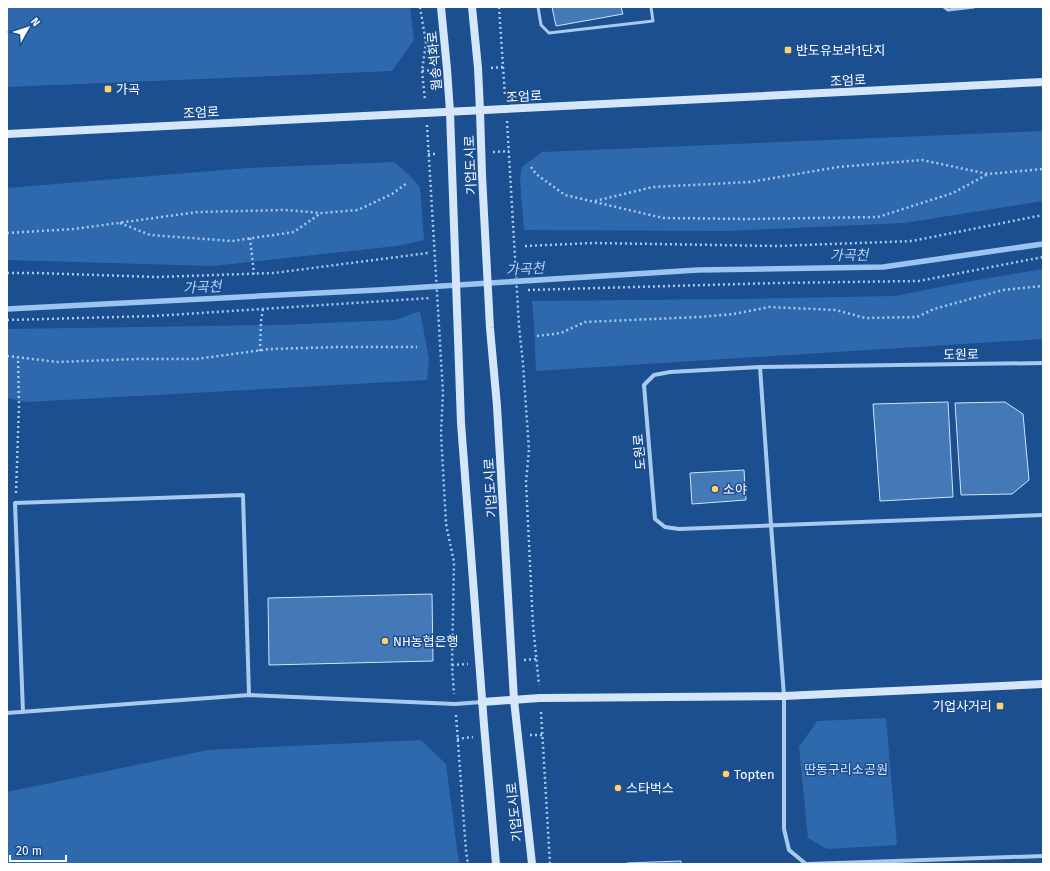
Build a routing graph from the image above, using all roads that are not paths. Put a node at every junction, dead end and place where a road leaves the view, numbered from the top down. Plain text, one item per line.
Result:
1 (441, 7) edge
2 (472, 7) edge
3 (538, 7) edge
4 (651, 7) edge
5 (944, 7) edge
6 (974, 7) edge
7 (1043, 82) edge
8 (480, 111) junction
9 (450, 112) junction
10 (7, 134) edge
11 (1043, 363) edge
12 (760, 367) junction
13 (1043, 515) edge
14 (770, 526) junction
15 (1043, 684) edge
16 (249, 695) junction
17 (784, 696) junction
18 (514, 700) junction
19 (482, 702) junction
20 (23, 712) junction
21 (7, 713) edge
22 (1043, 856) edge
23 (496, 864) edge
24 (532, 864) edge
25 (807, 864) edge

1 - 9 street, 월송석화로
2 - 8 street
3 - 4 lane
5 - 6 lane
7 - 8 street, 조엄로
8 - 9 street, 조엄로
8 - 18 street, 기업도시로
9 - 10 street, 조엄로
9 - 19 street, 기업도시로
11 - 12 street, 도원로
12 - 14 street
12 - 14 street, 도원로
13 - 14 street, 도원로
14 - 17 street
15 - 17 street
16 - 19 street
16 - 20 street
16 - 20 street
17 - 18 street
17 - 25 street
18 - 19 street
18 - 24 street, 기업도시로
19 - 23 street, 기업도시로
20 - 21 street
22 - 25 street

